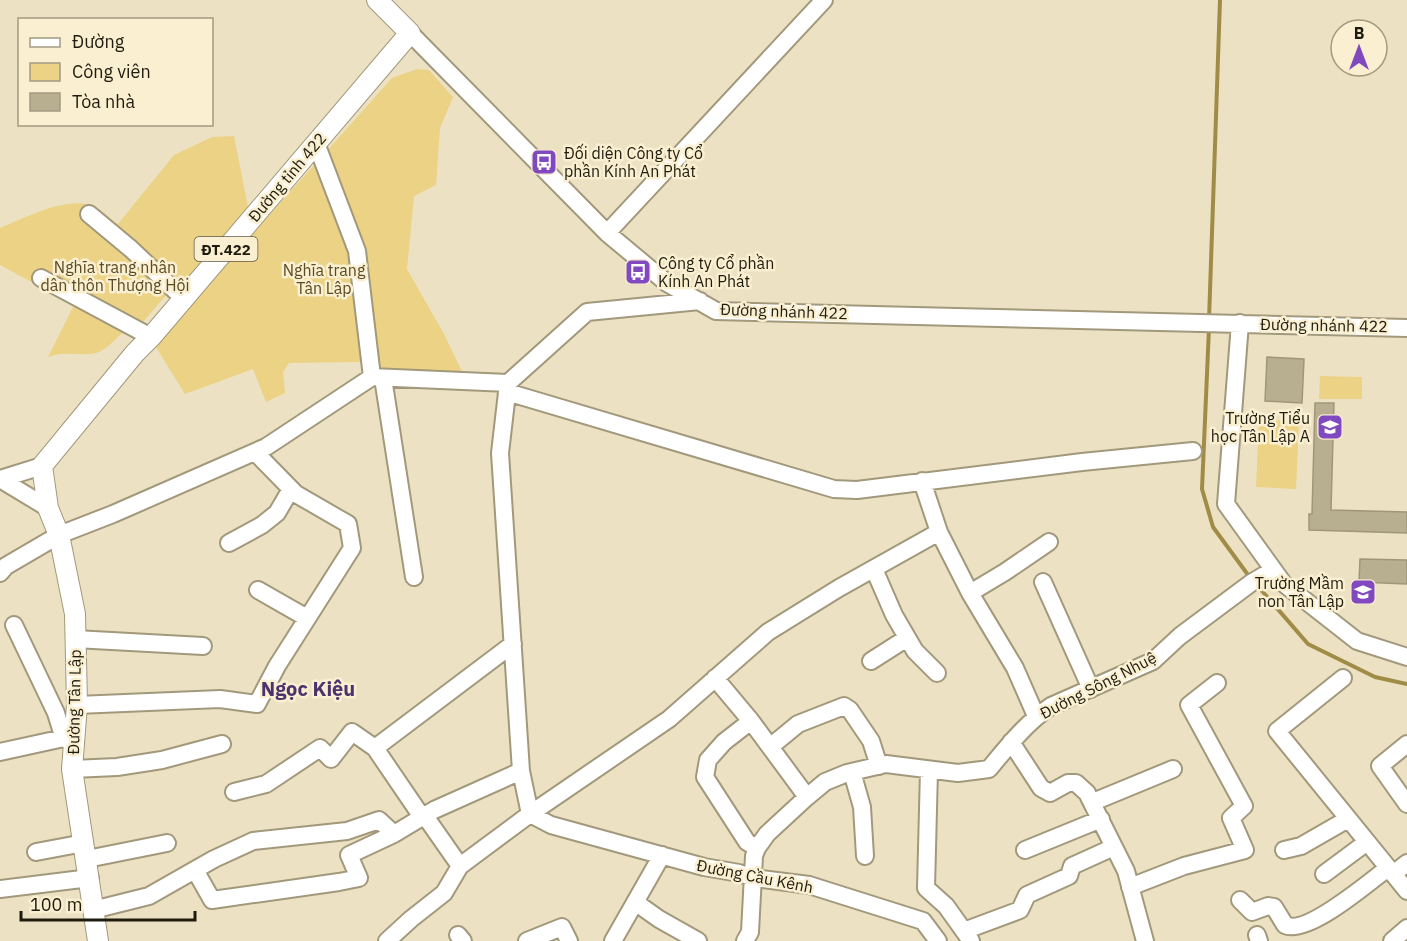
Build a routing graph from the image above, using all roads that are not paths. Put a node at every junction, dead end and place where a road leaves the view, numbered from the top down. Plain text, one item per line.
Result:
1 (377, 0) edge
2 (824, 0) edge
3 (410, 33) junction
4 (316, 143) junction
5 (89, 214) dead end
6 (607, 233) junction
7 (41, 278) dead end
8 (184, 298) junction
9 (700, 302) junction
10 (1235, 323) junction
11 (1407, 327) edge
12 (151, 337) junction
13 (378, 377) junction
14 (507, 388) junction
15 (1193, 451) dead end
16 (255, 452) junction
17 (42, 466) junction
18 (0, 479) edge
19 (922, 481) junction
20 (291, 489) junction
21 (48, 508) junction
22 (939, 532) junction
23 (58, 535) junction
24 (1049, 542) dead end
25 (229, 543) dead end
26 (874, 569) junction
27 (1273, 570) junction
28 (0, 573) edge
29 (414, 577) dead end
30 (1043, 582) dead end
31 (258, 590) dead end
32 (970, 593) junction
33 (307, 618) junction
34 (14, 625) dead end
35 (907, 638) junction
36 (75, 639) junction
37 (513, 644) junction
38 (203, 646) dead end
39 (1407, 657) edge
40 (871, 662) dead end
41 (937, 673) dead end
42 (715, 678) junction
43 (1343, 678) dead end
44 (1218, 683) dead end
45 (1091, 689) junction
46 (77, 705) junction
47 (1036, 716) junction
48 (751, 721) junction
49 (69, 737) junction
50 (1011, 742) junction
51 (222, 744) dead end
52 (1407, 744) edge
53 (770, 747) junction
54 (375, 748) junction
55 (0, 752) edge
56 (879, 766) junction
57 (72, 769) junction
58 (1173, 769) dead end
59 (928, 770) junction
60 (521, 771) junction
61 (852, 772) junction
62 (234, 792) dead end
63 (807, 797) junction
64 (1092, 802) junction
65 (1407, 804) edge
66 (530, 814) junction
67 (424, 817) junction
68 (1101, 819) junction
69 (1348, 819) junction
70 (394, 834) junction
71 (1367, 842) junction
72 (167, 843) dead end
73 (1114, 847) junction
74 (757, 848) junction
75 (1025, 850) dead end
76 (1284, 850) dead end
77 (36, 852) dead end
78 (662, 855) junction
79 (865, 856) dead end
80 (87, 860) junction
81 (1407, 863) edge
82 (460, 866) junction
83 (195, 870) junction
84 (1390, 871) junction
85 (1324, 874) dead end
86 (754, 878) junction
87 (1130, 887) junction
88 (0, 889) edge
89 (1407, 891) edge
90 (1240, 900) dead end
91 (635, 902) junction
92 (93, 910) junction
93 (1407, 928) edge
94 (970, 935) edge
95 (98, 941) edge
96 (387, 941) edge
97 (527, 941) edge
98 (569, 941) edge
99 (614, 941) edge
100 (698, 941) edge
101 (745, 941) edge
102 (938, 941) edge
103 (1145, 941) edge
104 (1392, 941) edge

1 - 3 main road
2 - 6 street
3 - 4 main road, Đường tỉnh 422 / ĐT.422
3 - 6 street, Đường nhánh 422
4 - 8 main road, Đường tỉnh 422 / ĐT.422
4 - 13 street
5 - 8 street
6 - 9 street, Đường nhánh 422
7 - 12 street
8 - 12 main road, Đường tỉnh 422 / ĐT.422
9 - 10 street, Đường nhánh 422
9 - 14 street
10 - 11 street, Đường nhánh 422
10 - 27 street
12 - 17 main road, Đường tỉnh 422 / ĐT.422
13 - 14 street
13 - 16 street
13 - 29 street
14 - 19 street
14 - 37 street
15 - 19 street
16 - 20 street
16 - 23 street
17 - 18 street
17 - 21 main road, Đường Tân Lập
18 - 21 street
19 - 22 street
20 - 25 street
20 - 33 street
21 - 23 main road, Đường Tân Lập
22 - 26 street
22 - 32 street
23 - 28 street
23 - 36 main road, Đường Tân Lập
24 - 32 street
26 - 35 street
26 - 42 street
27 - 39 street
27 - 45 street, Đường Sông Nhuệ
30 - 45 street
31 - 33 street
32 - 47 street
33 - 46 street
34 - 49 street
35 - 40 street
35 - 41 street
36 - 38 street
36 - 46 main road, Đường Tân Lập
37 - 54 street
37 - 60 street
42 - 48 street
42 - 66 street
43 - 69 street
44 - 87 street
45 - 47 street, Đường Sông Nhuệ
46 - 49 main road, Đường Tân Lập
47 - 50 street, Đường Sông Nhuệ
48 - 53 street
48 - 74 street
49 - 55 street
49 - 57 main road, Đường Tân Lập
50 - 59 street, Đường Sông Nhuệ
50 - 64 street
51 - 57 street
52 - 65 street
53 - 56 street
53 - 63 street
54 - 62 street
54 - 67 street
56 - 59 street, Đường Sông Nhuệ
56 - 61 street, Đường Sông Nhuệ
57 - 80 main road, Đường Tân Lập
58 - 64 street
59 - 94 street
60 - 66 street
60 - 67 street
61 - 63 street, Đường Sông Nhuệ
61 - 79 street
63 - 74 street, Đường Sông Nhuệ
64 - 68 street
66 - 78 street, Đường Cầu Kênh
66 - 82 street
67 - 70 street
67 - 82 street
68 - 73 street
68 - 75 street
69 - 71 street
69 - 76 street
70 - 83 street
70 - 83 street
71 - 84 street
71 - 85 street
72 - 80 street
73 - 87 street
73 - 94 street
74 - 86 street
77 - 80 street
78 - 86 street, Đường Cầu Kênh
78 - 91 street
80 - 88 street
80 - 92 main road, Đường Tân Lập
81 - 84 street
82 - 96 street
83 - 92 street
84 - 89 street
84 - 90 street
86 - 101 street
86 - 102 street, Đường Cầu Kênh
87 - 103 street
91 - 99 street
91 - 100 street
92 - 95 main road, Đường Tân Lập
93 - 104 street
97 - 98 street

